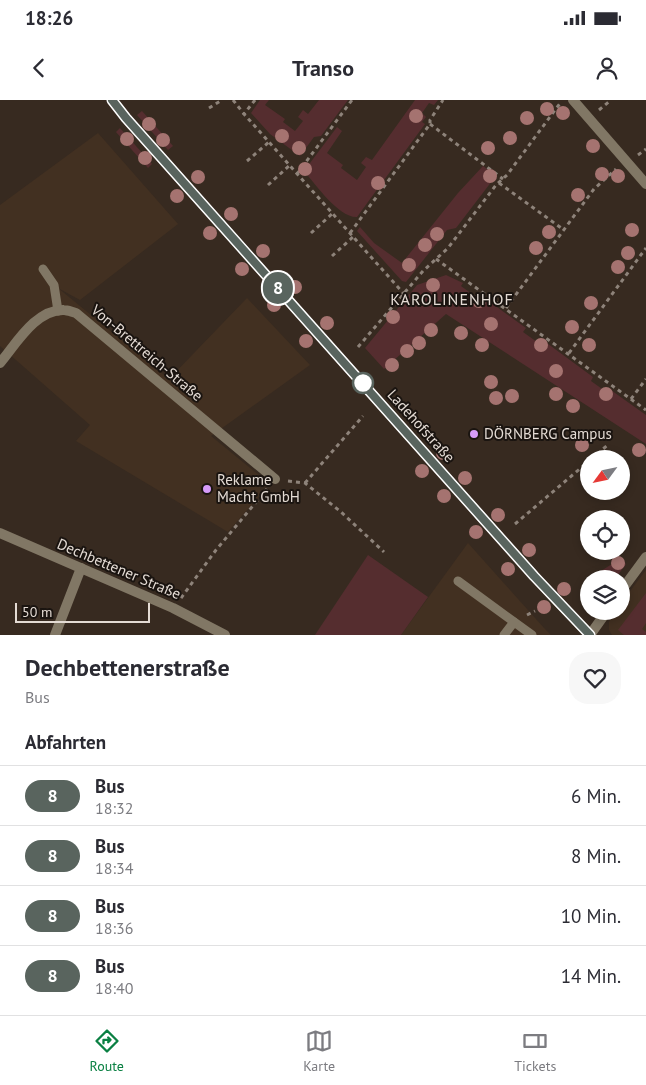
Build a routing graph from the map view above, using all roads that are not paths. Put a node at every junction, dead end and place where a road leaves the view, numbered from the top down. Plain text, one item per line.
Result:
1 (112, 100) edge
2 (572, 100) edge
3 (646, 184) edge
4 (43, 268) dead end
5 (58, 311) junction
6 (0, 362) edge
7 (275, 479) road end
8 (0, 533) edge
9 (646, 556) edge
10 (81, 568) junction
11 (630, 578) edge
12 (458, 581) dead end
13 (601, 620) edge
14 (514, 622) junction
15 (55, 635) edge
16 (225, 635) edge
17 (504, 635) edge
18 (532, 635) edge
19 (590, 635) edge

1 - 19 street, Ladehofstraße
2 - 3 street
4 - 5 lane
5 - 6 street
5 - 7 street, Von-Brettreich-Straße
8 - 10 street, Dechbettener Straße
9 - 11 street
10 - 15 street
10 - 16 street, Dechbettener Straße
12 - 14 lane
13 - 19 street
14 - 17 lane
14 - 18 lane

